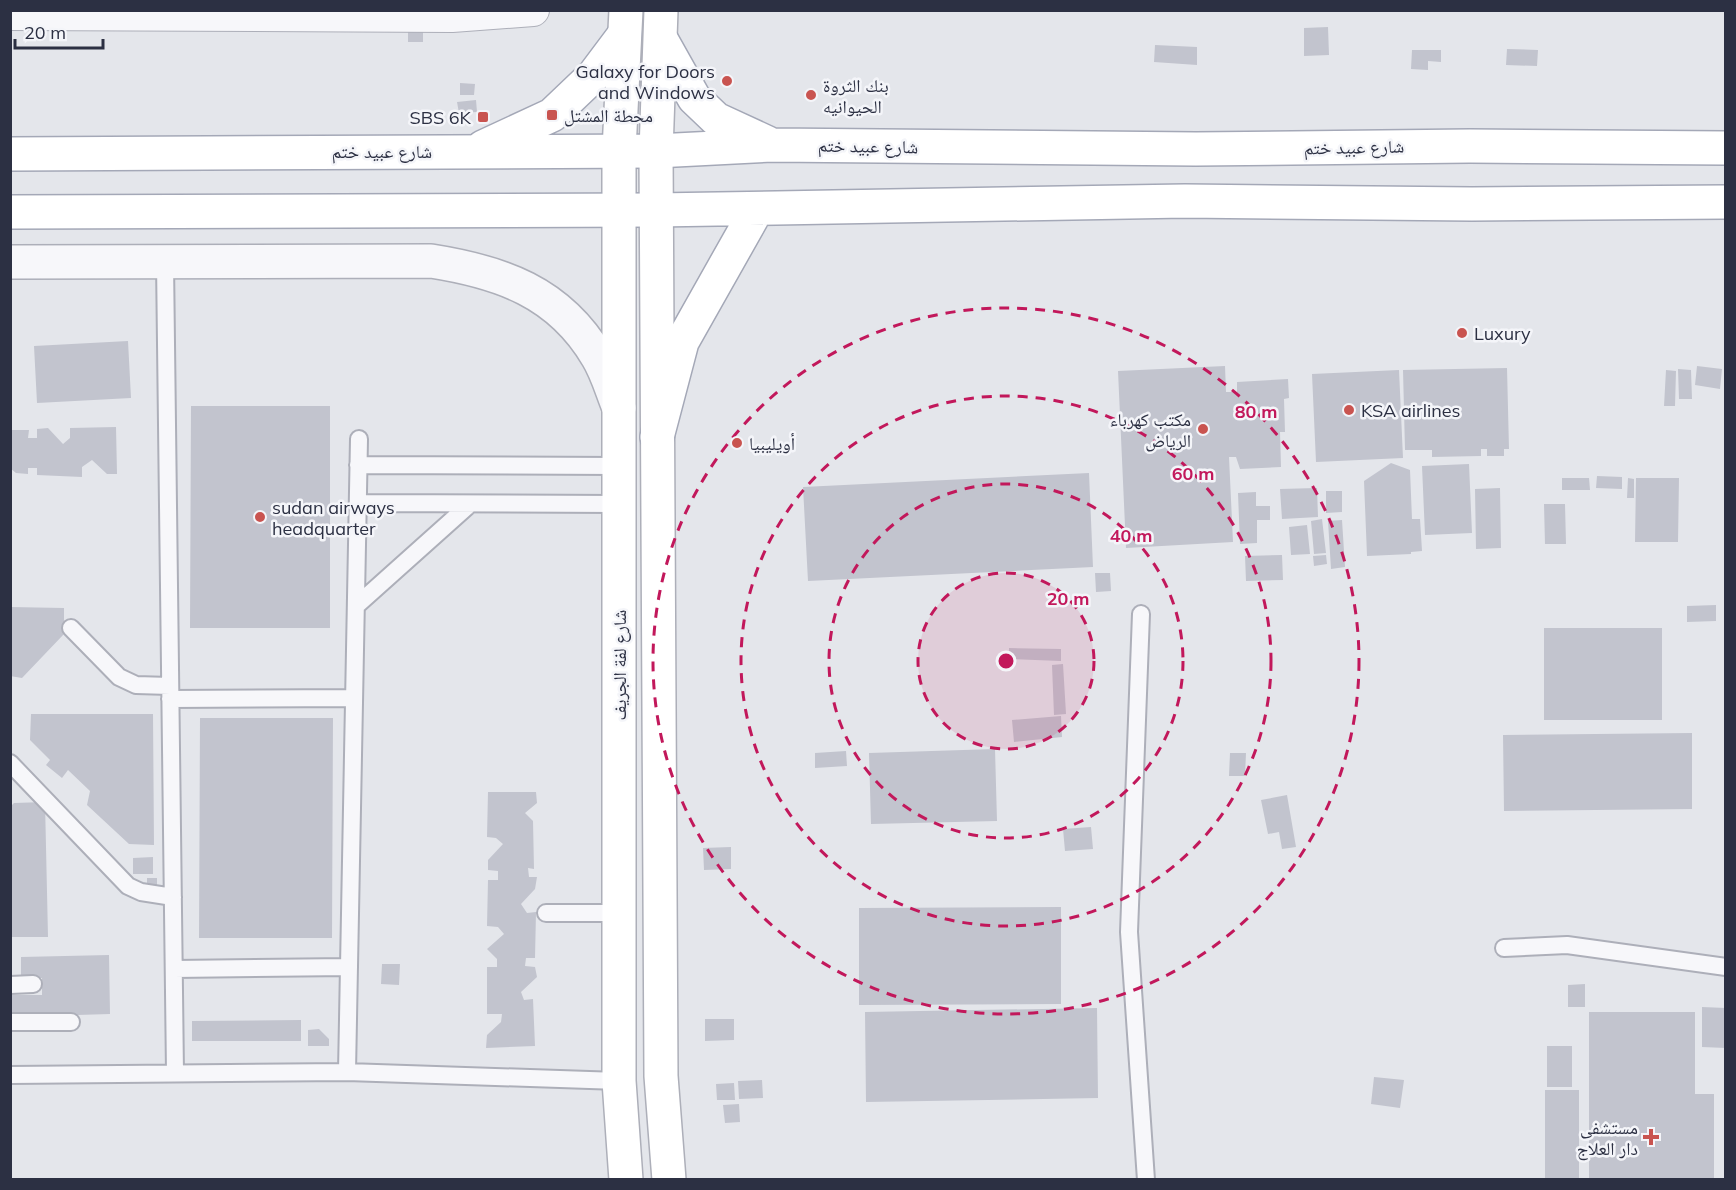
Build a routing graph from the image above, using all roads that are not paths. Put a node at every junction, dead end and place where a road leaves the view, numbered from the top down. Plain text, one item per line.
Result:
1 (532, 10) edge
2 (311, 13) edge
3 (10, 14) edge
4 (625, 23) edge
5 (662, 26) edge
6 (772, 146) junction
7 (1725, 148) edge
8 (619, 150) junction
9 (476, 151) junction
10 (656, 152) junction
11 (10, 154) edge
12 (1725, 202) edge
13 (757, 209) junction
14 (619, 210) junction
15 (656, 210) junction
16 (10, 212) edge
17 (165, 261) junction
18 (10, 262) edge
19 (619, 408) junction
20 (657, 437) junction
21 (359, 440) dead end
22 (358, 465) junction
23 (619, 466) junction
24 (358, 503) junction
25 (470, 504) junction
26 (619, 504) junction
27 (356, 606) junction
28 (1141, 614) dead end
29 (72, 628) dead end
30 (170, 692) junction
31 (354, 698) junction
32 (10, 763) edge
33 (173, 897) junction
34 (546, 914) dead end
35 (619, 914) junction
36 (1504, 948) dead end
37 (348, 967) junction
38 (1725, 967) edge
39 (174, 969) junction
40 (33, 984) dead end
41 (10, 985) edge
42 (10, 1022) edge
43 (71, 1022) dead end
44 (347, 1072) junction
45 (175, 1073) junction
46 (10, 1075) edge
47 (661, 1076) junction
48 (619, 1081) junction
49 (627, 1179) edge
50 (669, 1179) edge
51 (1146, 1179) edge

1 - 2 street
2 - 3 street
4 - 8 main road, شارع لفة الجريف
4 - 9 main road
5 - 6 main road
5 - 10 main road
6 - 7 main road, شارع عبيد ختم
6 - 10 main road, شارع عبيد ختم
8 - 9 main road, شارع عبيد ختم
8 - 10 main road, شارع عبيد ختم
8 - 14 main road, شارع لفة الجريف
9 - 11 main road, شارع عبيد ختم
10 - 15 main road
12 - 13 main road
13 - 15 main road
13 - 20 main road
14 - 15 main road
14 - 16 main road
14 - 19 main road, شارع لفة الجريف
15 - 20 main road
17 - 18 street
17 - 19 street
17 - 30 lane
19 - 23 main road, شارع لفة الجريف
20 - 47 main road
21 - 22 lane
22 - 23 lane
22 - 24 lane
23 - 26 main road, شارع لفة الجريف
24 - 25 lane
24 - 27 lane
25 - 26 lane
25 - 27 lane
26 - 35 main road, شارع لفة الجريف
27 - 31 lane
28 - 51 lane
29 - 30 lane
30 - 31 lane
30 - 33 lane
31 - 37 lane
32 - 33 lane
33 - 39 lane
34 - 35 lane
35 - 48 main road, شارع لفة الجريف
36 - 38 lane
37 - 39 lane
37 - 44 lane
39 - 45 lane
40 - 41 lane
42 - 43 lane
44 - 45 lane
44 - 48 lane
45 - 46 lane
47 - 48 main road
47 - 50 main road
48 - 49 main road, شارع لفة الجريف

